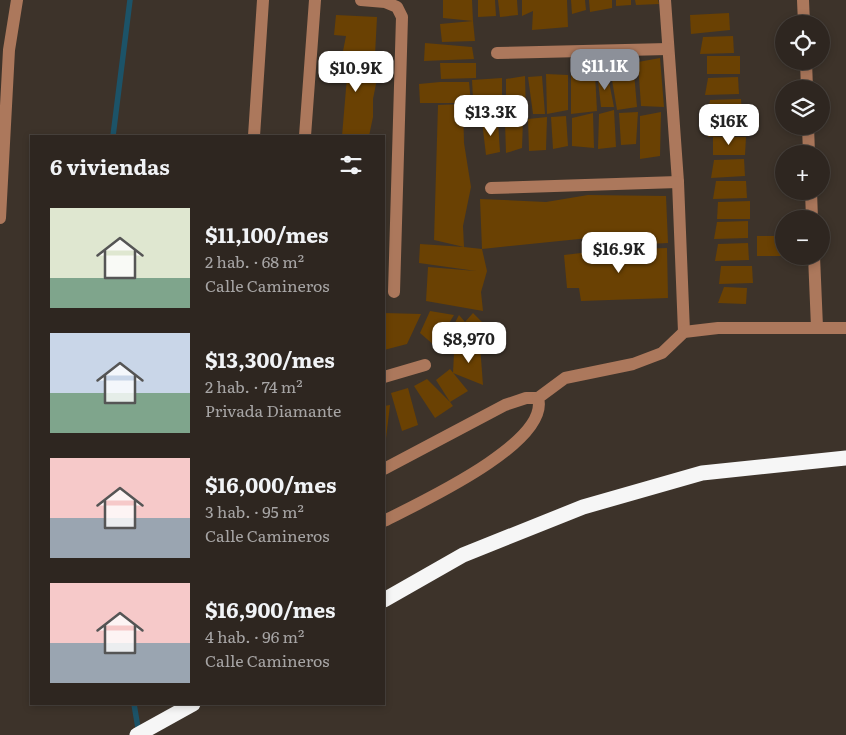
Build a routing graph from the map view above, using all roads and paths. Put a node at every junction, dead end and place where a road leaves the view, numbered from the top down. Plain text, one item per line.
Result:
1 (17, 0) edge
2 (263, 0) edge
3 (315, 0) edge
4 (361, 0) edge
5 (665, 0) edge
6 (803, 0) edge
7 (804, 15) edge
8 (668, 49) junction
9 (497, 53) dead end
10 (254, 135) edge
11 (305, 135) edge
12 (678, 182) junction
13 (491, 188) dead end
14 (0, 218) edge
15 (814, 265) edge
16 (394, 292) dead end
17 (816, 327) junction
18 (846, 328) edge
19 (684, 332) junction
20 (425, 365) dead end
21 (385, 377) edge
22 (538, 398) junction
23 (846, 458) edge
24 (385, 467) edge
25 (385, 520) edge
26 (385, 599) edge
27 (191, 705) edge
28 (137, 735) edge

1 - 14 street
2 - 10 street
3 - 11 street
4 - 16 street
5 - 8 street
6 - 7 street
8 - 9 street
8 - 12 street
12 - 13 street
12 - 19 street
15 - 17 street
17 - 18 street
17 - 19 street
19 - 22 street
20 - 21 street
22 - 24 street
22 - 25 street
23 - 26 highway
27 - 28 highway

